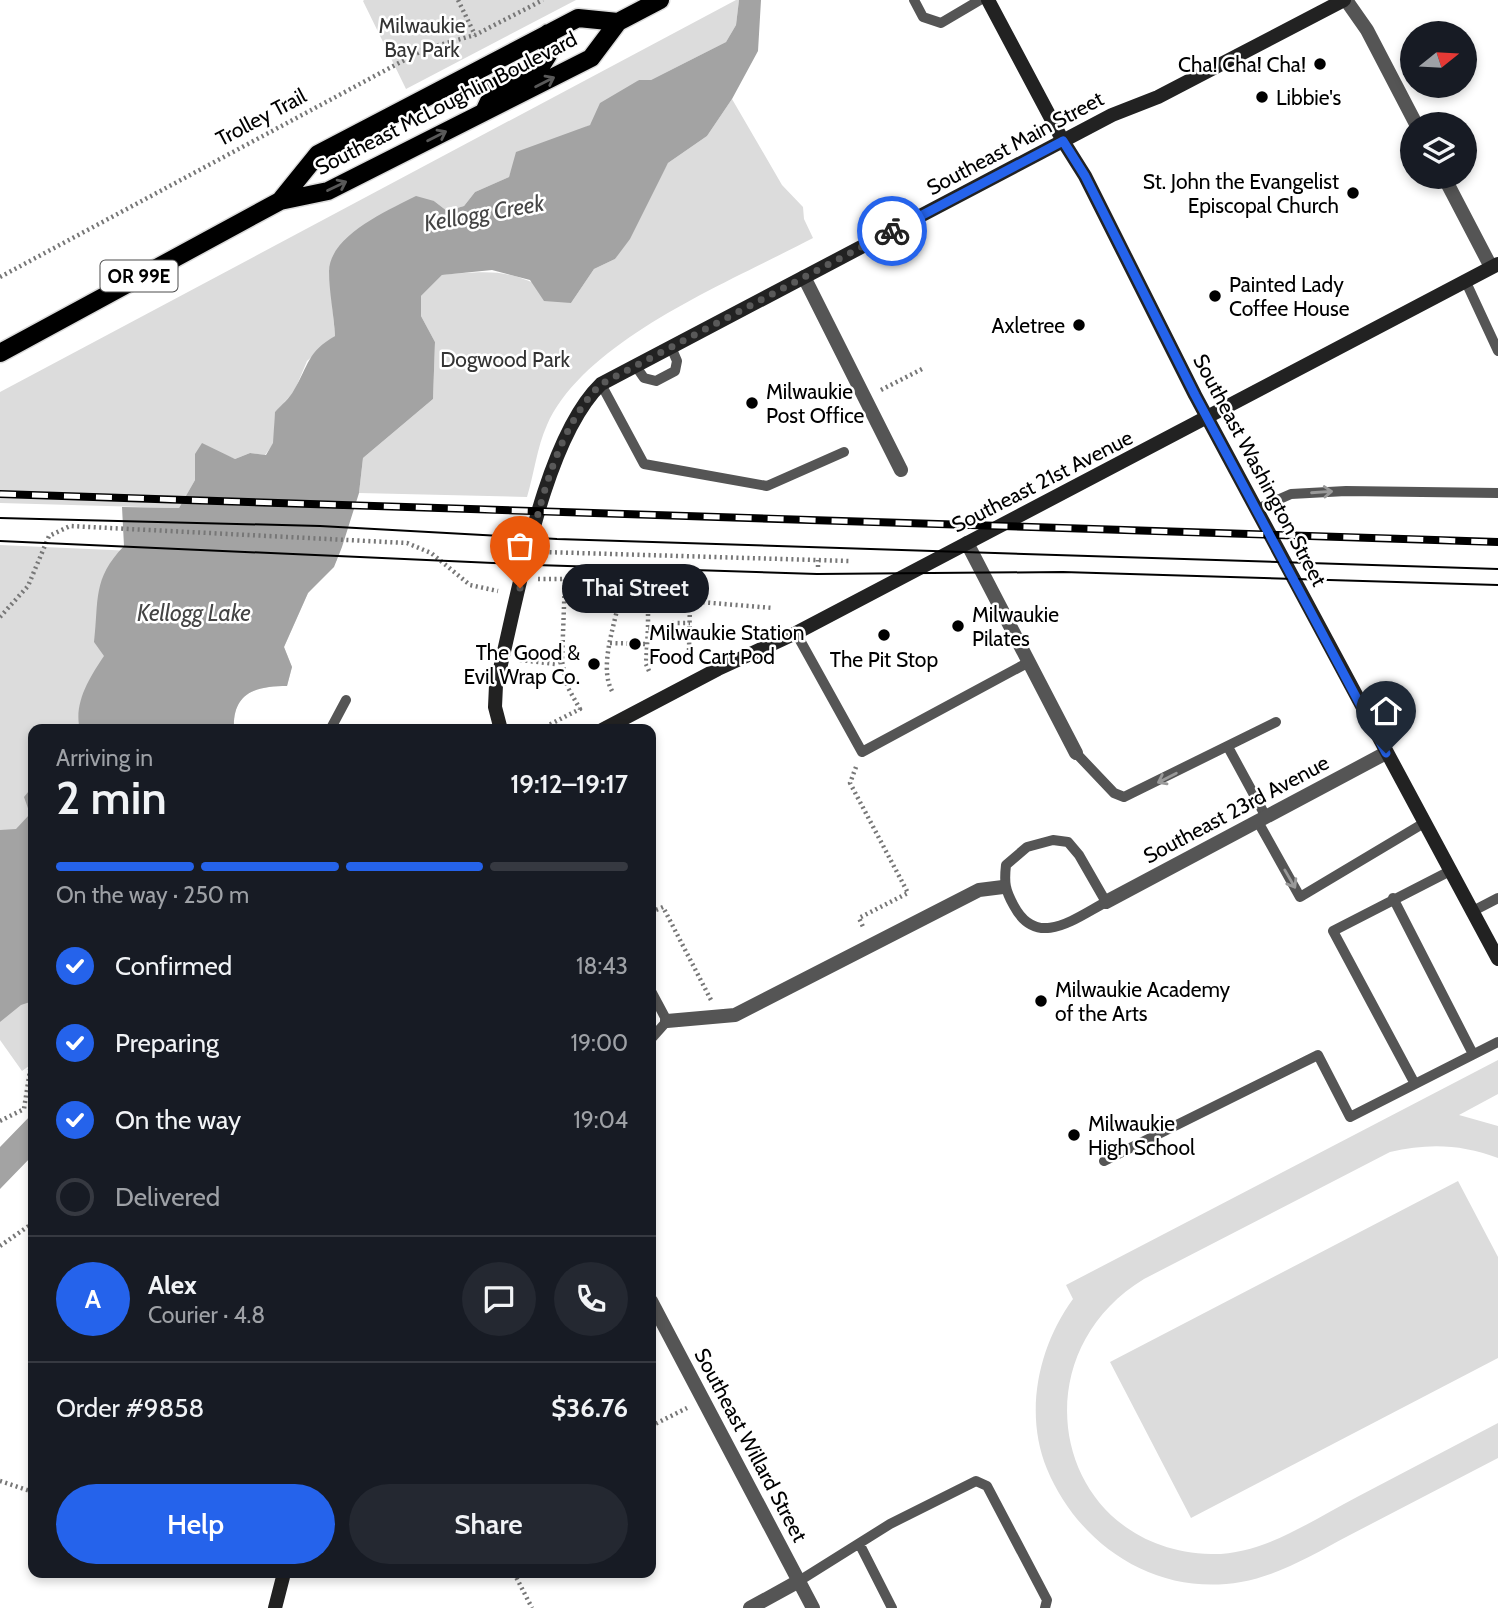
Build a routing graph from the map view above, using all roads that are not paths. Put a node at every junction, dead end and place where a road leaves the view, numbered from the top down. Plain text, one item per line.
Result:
1 (660, 0) edge
2 (914, 0) edge
3 (980, 0) edge
4 (988, 0) edge
5 (1345, 0) edge
6 (618, 22) junction
7 (548, 33) junction
8 (1410, 112) edge
9 (484, 113) junction
10 (1063, 141) junction
11 (1451, 189) edge
12 (280, 201) junction
13 (1495, 265) edge
14 (804, 277) junction
15 (1465, 280) junction
16 (671, 347) junction
17 (1498, 351) edge
18 (0, 353) edge
19 (635, 365) junction
20 (601, 384) junction
21 (1208, 417) junction
22 (844, 452) dead end
23 (901, 470) dead end
24 (1498, 493) edge
25 (1257, 509) junction
26 (968, 543) junction
27 (796, 633) junction
28 (1028, 662) junction
29 (345, 700) dead end
30 (1276, 722) dead end
31 (333, 724) edge
32 (499, 724) edge
33 (613, 724) edge
34 (1227, 747) junction
35 (1076, 753) joint
36 (1386, 753) junction
37 (1261, 818) junction
38 (1424, 823) junction
39 (1450, 871) junction
40 (1003, 887) junction
41 (1392, 898) junction
42 (1498, 898) edge
43 (1105, 902) junction
44 (1473, 911) junction
45 (1498, 959) edge
46 (656, 1001) edge
47 (667, 1021) junction
48 (656, 1033) edge
49 (1498, 1042) edge
50 (1474, 1054) junction
51 (1415, 1084) junction
52 (1104, 1161) dead end
53 (656, 1310) edge
54 (860, 1545) junction
55 (283, 1578) edge
56 (799, 1581) junction
57 (275, 1608) edge
58 (750, 1608) edge
59 (813, 1608) edge
60 (892, 1608) edge
61 (1045, 1608) edge

1 - 6 main road, Southeast McLoughlin Boulevard / OR 99E
2 - 3 lane
4 - 10 street, Southeast Washington Street
5 - 8 street
5 - 10 street, Southeast Main Street
6 - 7 main road, Southeast McLoughlin Boulevard / OR 99E
9 -> 6 main road, Southeast McLoughlin Boulevard / OR 99E
7 - 9 main road
7 - 12 main road, Southeast McLoughlin Boulevard / OR 99E
12 -> 9 main road, Southeast McLoughlin Boulevard / OR 99E
10 - 14 street, Southeast Main Street
10 - 21 street, Southeast Washington Street
11 - 13 street
12 - 18 main road, Southeast McLoughlin Boulevard / OR 99E
13 - 15 street, Southeast 21st Avenue
14 - 16 street, Southeast Main Street
14 - 23 street
15 - 17 lane
15 - 21 street, Southeast 21st Avenue
16 - 19 street, Southeast Main Street
16 - 19 lane
19 - 20 street, Southeast Main Street
20 - 22 lane
20 - 32 street, Southeast Main Street
21 - 25 street, Southeast Washington Street
21 - 26 street, Southeast 21st Avenue
25 -> 24 lane
25 - 36 street, Southeast Washington Street
26 - 27 street, Southeast 21st Avenue
26 - 28 street
27 - 28 lane
27 - 33 street, Southeast 21st Avenue
28 - 35 street
29 - 31 lane
30 - 34 lane
34 -> 35 lane
34 - 37 lane
36 - 37 street, Southeast 23rd Avenue
36 - 38 street, Southeast Washington Street
37 -> 38 lane
37 - 43 street, Southeast 23rd Avenue
38 - 39 street, Southeast Washington Street
39 - 41 lane
39 - 44 street, Southeast Washington Street
40 - 43 lane
40 - 43 lane
40 - 47 street
41 - 50 lane
41 - 51 lane
42 - 44 lane
44 - 45 street, Southeast Washington Street
46 - 47 lane
47 - 48 lane
49 - 50 lane
50 - 51 lane
51 - 52 lane
53 - 56 street, Southeast Willard Street
54 - 56 lane
54 - 60 lane
54 - 61 lane
55 - 57 street
56 - 58 street
56 - 59 street, Southeast Willard Street

